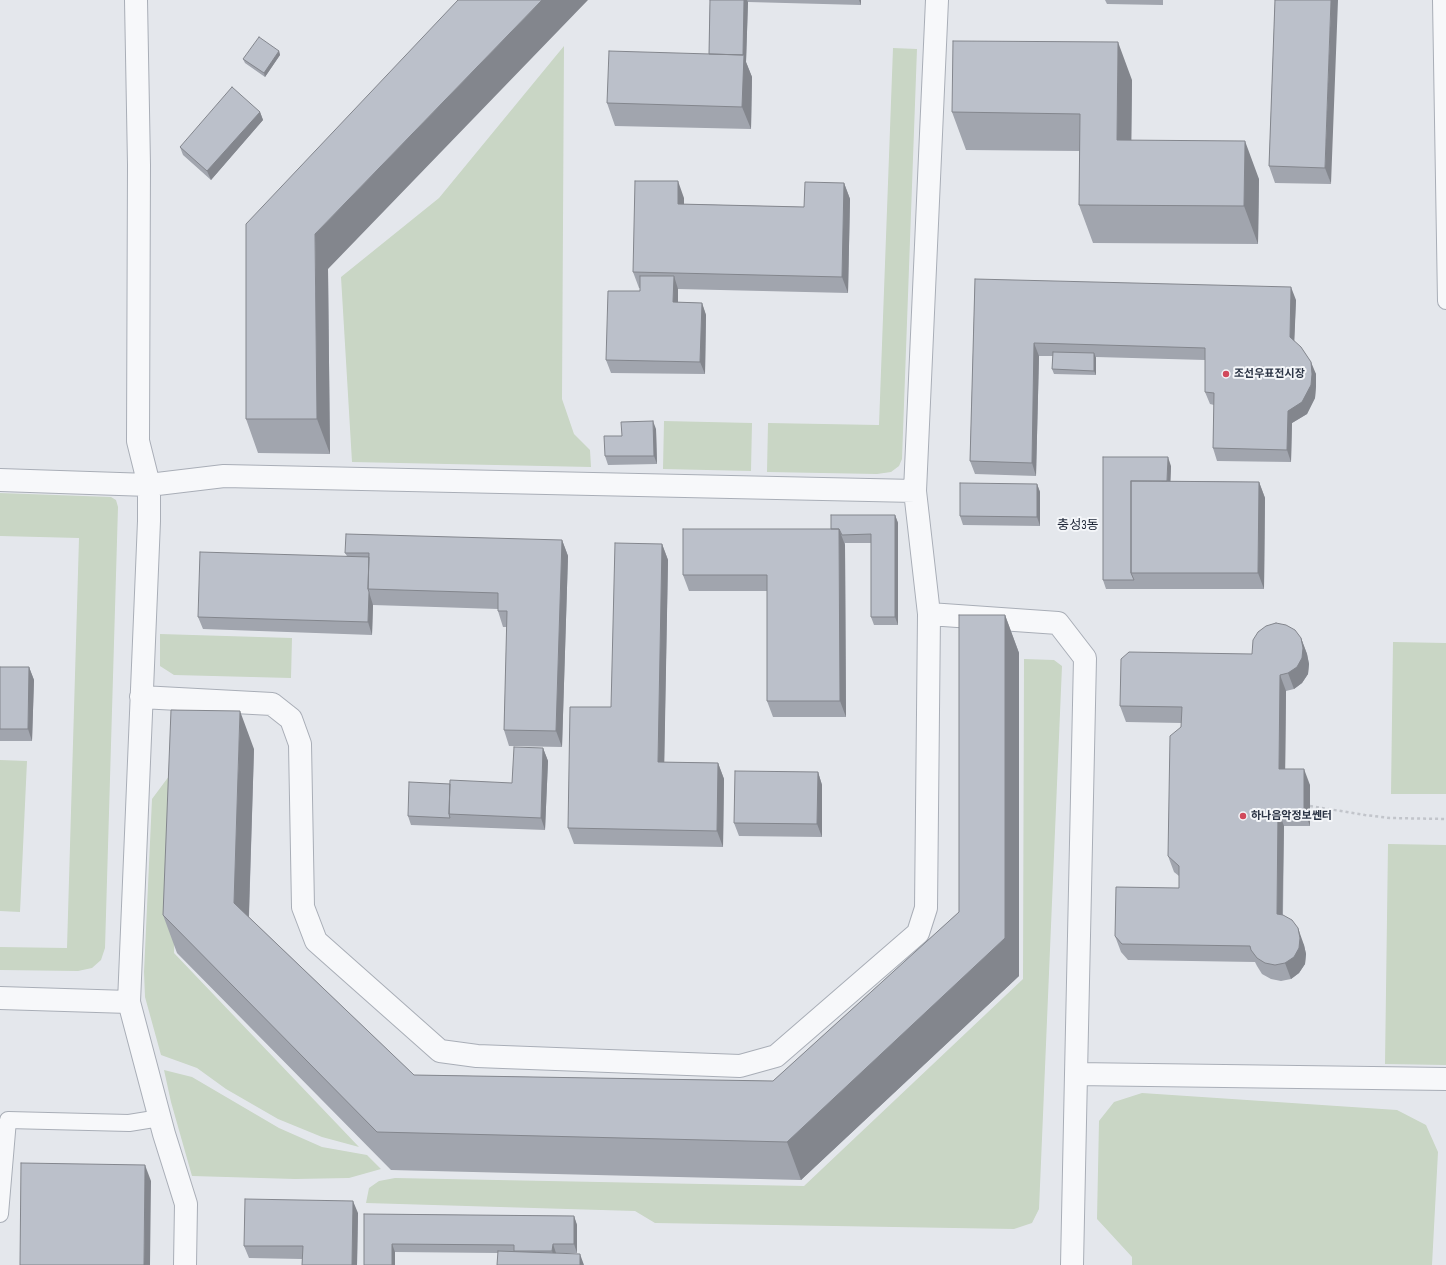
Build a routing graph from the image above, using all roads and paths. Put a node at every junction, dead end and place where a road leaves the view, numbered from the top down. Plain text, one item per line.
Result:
1 (136, 0) edge
2 (937, 0) edge
3 (1441, 0) edge
4 (1446, 301) edge
5 (0, 480) edge
6 (149, 485) junction
7 (915, 492) junction
8 (930, 614) junction
9 (141, 698) junction
10 (1310, 806) dead end
11 (1446, 819) edge
12 (0, 998) edge
13 (129, 1002) junction
14 (1076, 1074) junction
15 (1446, 1080) edge
16 (160, 1118) junction
17 (0, 1214) edge
18 (185, 1265) edge
19 (1072, 1265) edge

1 - 6 street
2 - 7 street
3 - 4 lane
5 - 6 street
6 - 7 street
6 - 9 street
7 - 8 street
8 - 9 street
8 - 14 street
9 - 13 street
10 - 11 path
12 - 13 street
13 - 16 street
14 - 15 street
14 - 19 street
16 - 17 lane
16 - 18 street

